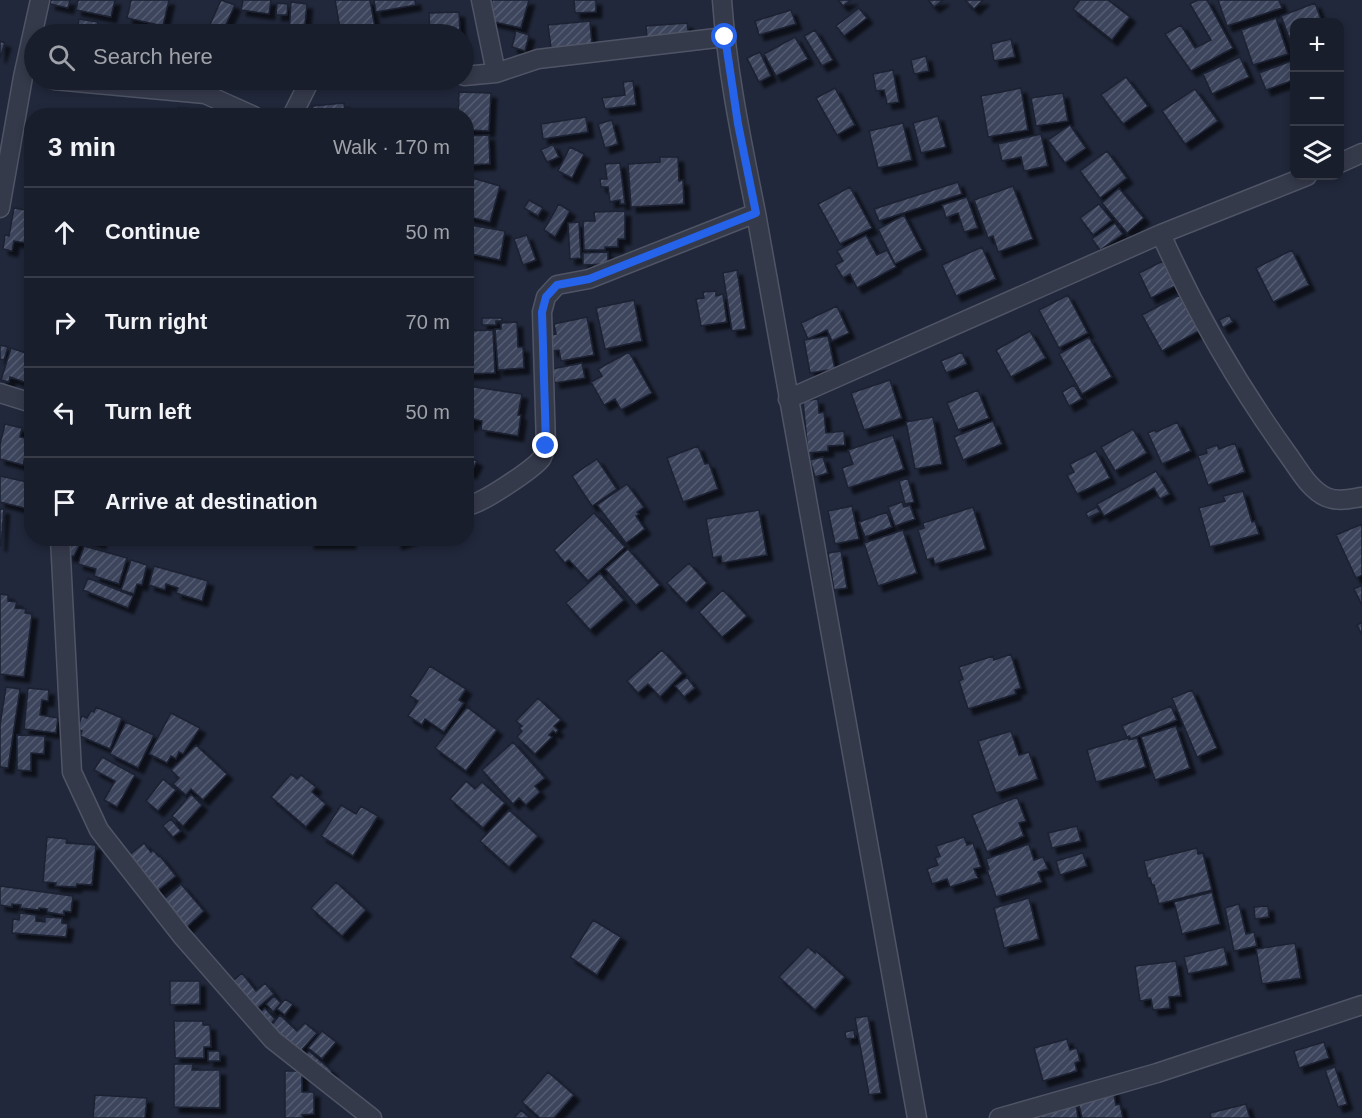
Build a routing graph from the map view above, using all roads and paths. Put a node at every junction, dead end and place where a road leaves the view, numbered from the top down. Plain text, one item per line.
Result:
1 (40, 0) edge
2 (481, 0) edge
3 (722, 0) edge
4 (37, 24) edge
5 (725, 37) junction
6 (496, 73) junction
7 (474, 75) edge
8 (26, 90) edge
9 (162, 90) edge
10 (305, 90) edge
11 (236, 108) edge
12 (296, 108) edge
13 (1362, 153) edge
14 (1344, 161) edge
15 (1297, 180) edge
16 (0, 208) edge
17 (756, 213) junction
18 (1161, 234) junction
19 (0, 393) edge
20 (788, 399) junction
21 (24, 400) edge
22 (0, 403) edge
23 (24, 410) edge
24 (1362, 497) edge
25 (474, 505) edge
26 (60, 546) edge
27 (1362, 1005) edge
28 (372, 1118) edge
29 (916, 1118) edge
30 (999, 1118) edge

1 - 4 street
2 - 6 street
3 - 5 street
5 - 6 street
5 - 17 street
6 - 7 street
8 - 16 street
9 - 11 street
10 - 12 street
13 - 14 street
15 - 18 street
17 - 20 street
17 - 25 street
18 - 20 street
18 - 24 street
19 - 21 street
20 - 29 street
22 - 23 street
26 - 28 street
27 - 30 street

